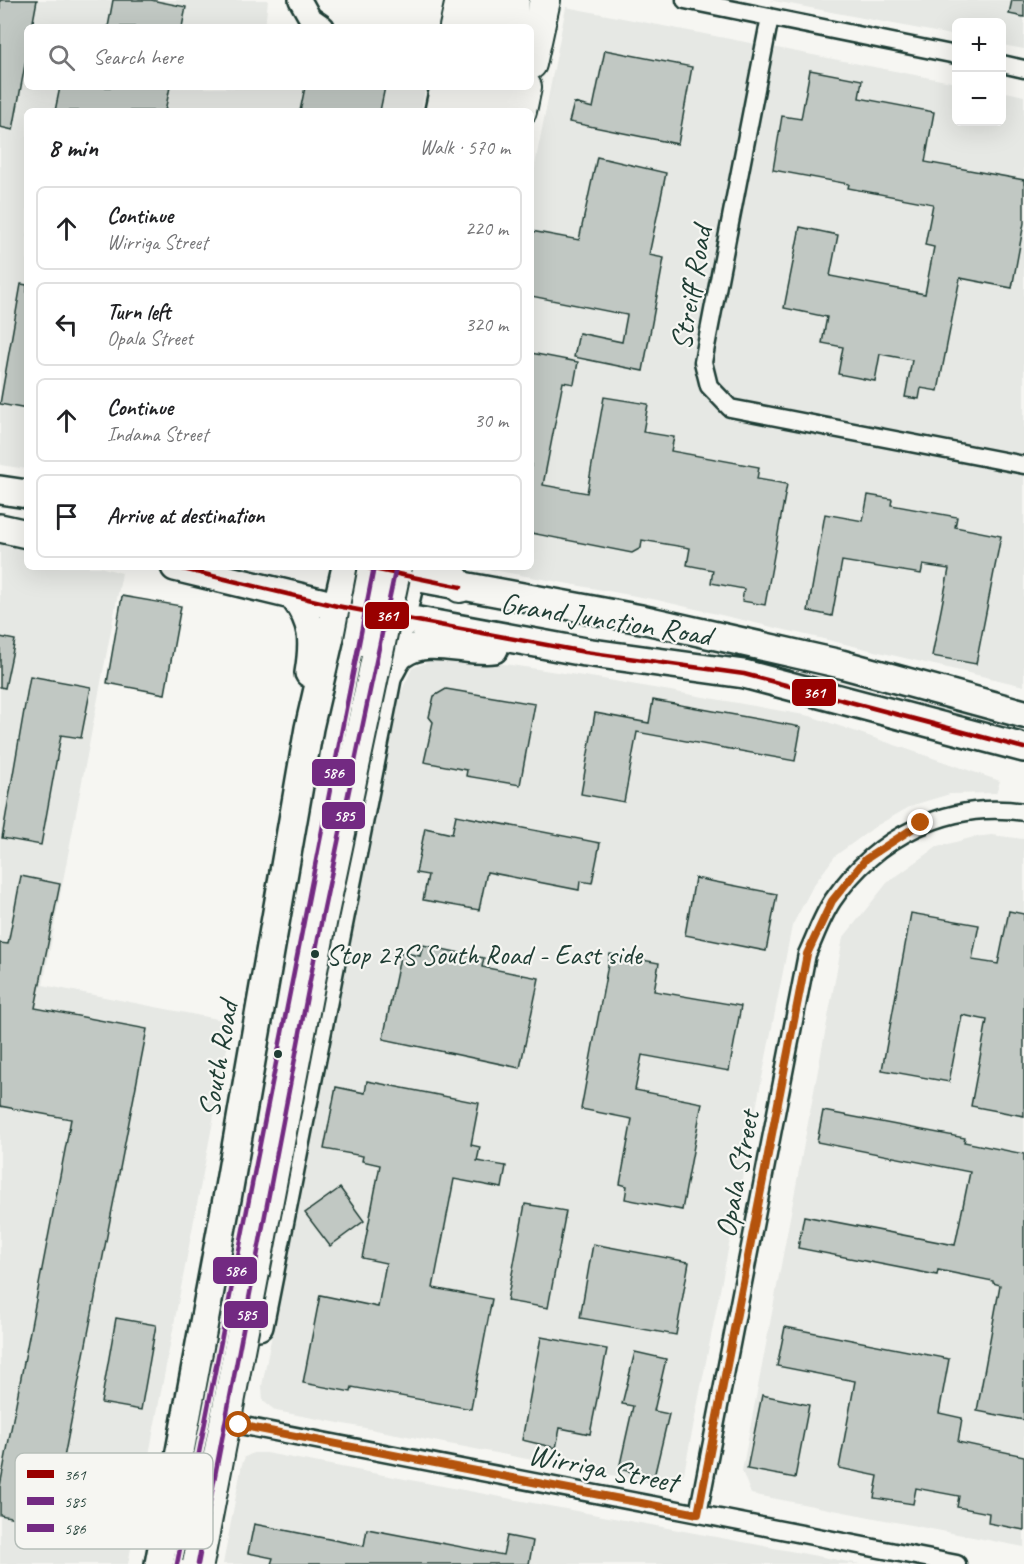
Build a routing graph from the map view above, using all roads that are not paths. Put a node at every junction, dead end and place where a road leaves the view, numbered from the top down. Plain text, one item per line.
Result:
1 (300, 0) edge
2 (462, 0) edge
3 (486, 0) edge
4 (514, 0) edge
5 (545, 0) edge
6 (686, 0) edge
7 (770, 17) junction
8 (319, 24) edge
9 (456, 24) edge
10 (482, 24) edge
11 (510, 24) edge
12 (534, 50) edge
13 (952, 54) edge
14 (1006, 65) edge
15 (1024, 69) edge
16 (443, 90) edge
17 (468, 90) edge
18 (495, 90) edge
19 (525, 90) edge
20 (440, 108) edge
21 (465, 108) edge
22 (492, 108) edge
23 (522, 108) edge
24 (1024, 465) edge
25 (0, 490) edge
26 (24, 494) edge
27 (0, 528) edge
28 (24, 533) edge
29 (187, 570) edge
30 (345, 570) edge
31 (373, 570) edge
32 (407, 570) edge
33 (452, 577) edge
34 (295, 598) junction
35 (337, 606) junction
36 (404, 618) junction
37 (534, 642) junction
38 (323, 668) junction
39 (388, 674) junction
40 (1024, 714) edge
41 (309, 728) junction
42 (1024, 748) edge
43 (1024, 812) edge
44 (239, 1425) junction
45 (180, 1453) edge
46 (199, 1453) edge
47 (213, 1486) edge
48 (698, 1514) junction
49 (162, 1549) edge
50 (180, 1549) edge
51 (201, 1549) edge
52 (159, 1564) edge
53 (177, 1564) edge
54 (198, 1564) edge
55 (210, 1564) edge
56 (957, 1564) edge

1 - 8 street
2 - 9 highway
3 - 10 highway
4 - 11 highway
5 - 12 highway
6 - 7 street
7 - 13 street
7 - 24 street, Streiff Road
14 - 15 street
16 - 20 highway
17 - 21 highway
18 - 22 highway
19 - 23 highway
25 - 26 highway
27 - 28 highway
29 - 34 highway, Grand Junction Road
30 - 35 highway, South Road
31 - 46 highway, bridge
32 - 33 highway, Grand Junction Road
32 - 36 highway
32 - 47 highway, bridge
33 - 40 highway, Grand Junction Road
34 - 35 highway, Grand Junction Road
34 - 41 highway
35 - 36 highway, Grand Junction Road
35 - 38 highway, South Road
36 - 37 highway, Grand Junction Road
36 - 39 highway
37 - 39 highway
37 - 42 highway, Grand Junction Road
38 - 39 highway
38 - 41 highway, South Road
39 - 44 highway
41 - 45 highway, South Road
43 - 48 street, Opala Street
44 - 48 street, Wirriga Street
44 - 55 highway
48 - 56 street, Wirriga Street
49 - 52 highway, South Road
50 - 53 highway, bridge
51 - 54 highway, bridge

